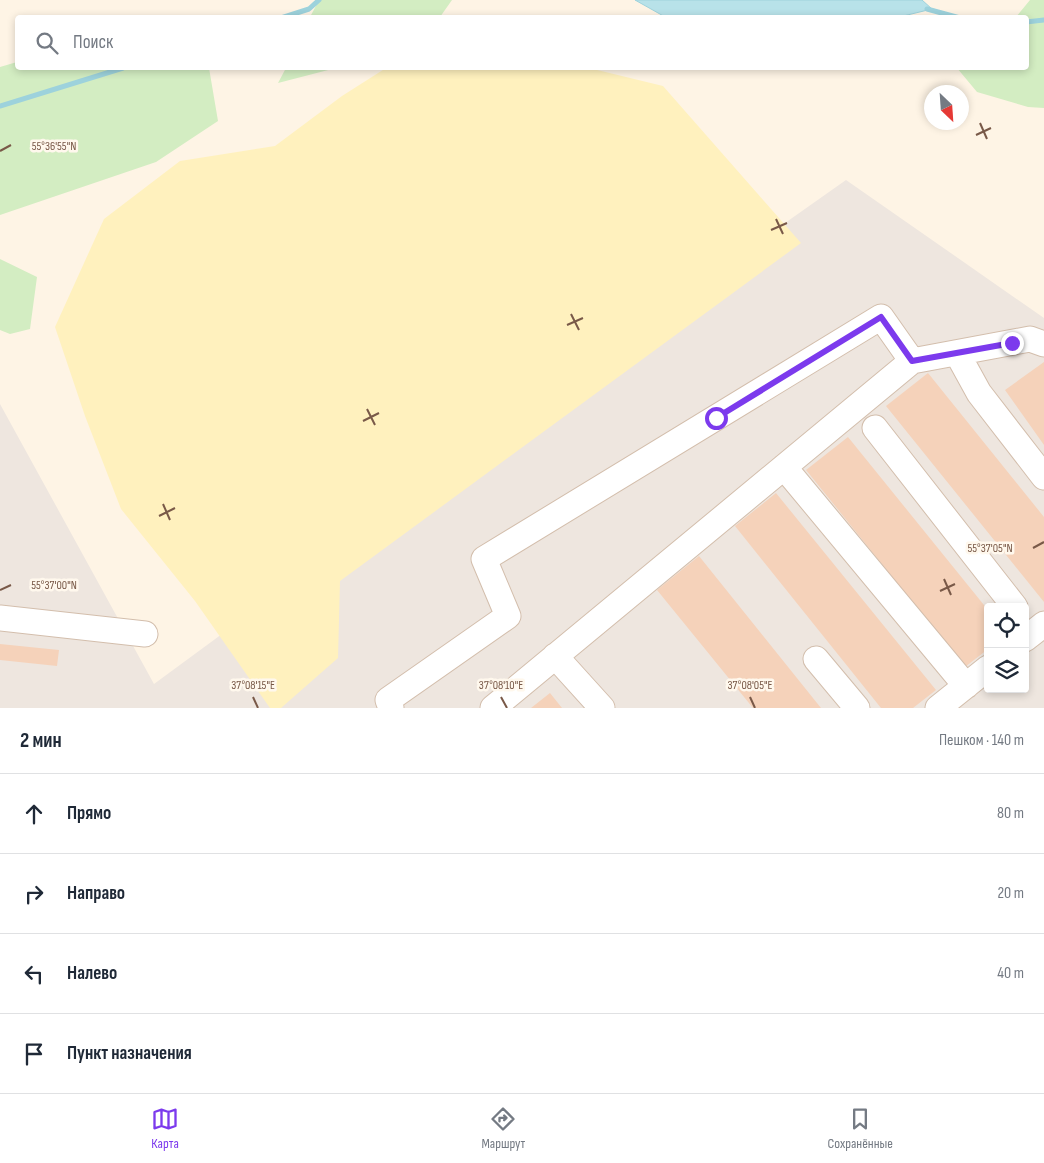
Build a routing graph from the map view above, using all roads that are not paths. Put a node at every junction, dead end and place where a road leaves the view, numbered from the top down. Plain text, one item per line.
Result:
1 (1044, 344) edge
2 (956, 353) junction
3 (912, 361) junction
4 (875, 428) dead end
5 (784, 466) junction
6 (1044, 477) edge
7 (1012, 603) edge
8 (0, 618) edge
9 (145, 634) dead end
10 (555, 656) junction
11 (816, 659) dead end
12 (984, 671) edge
13 (966, 686) junction
14 (391, 708) edge
15 (493, 708) edge
16 (602, 708) edge
17 (857, 708) edge
18 (938, 708) edge

1 - 2 lane
2 - 3 lane
2 - 6 lane
3 - 5 lane
3 - 14 lane
4 - 7 lane
5 - 10 lane
5 - 13 lane
8 - 9 lane
10 - 15 lane
10 - 16 lane
11 - 17 lane
12 - 13 lane
13 - 18 lane

